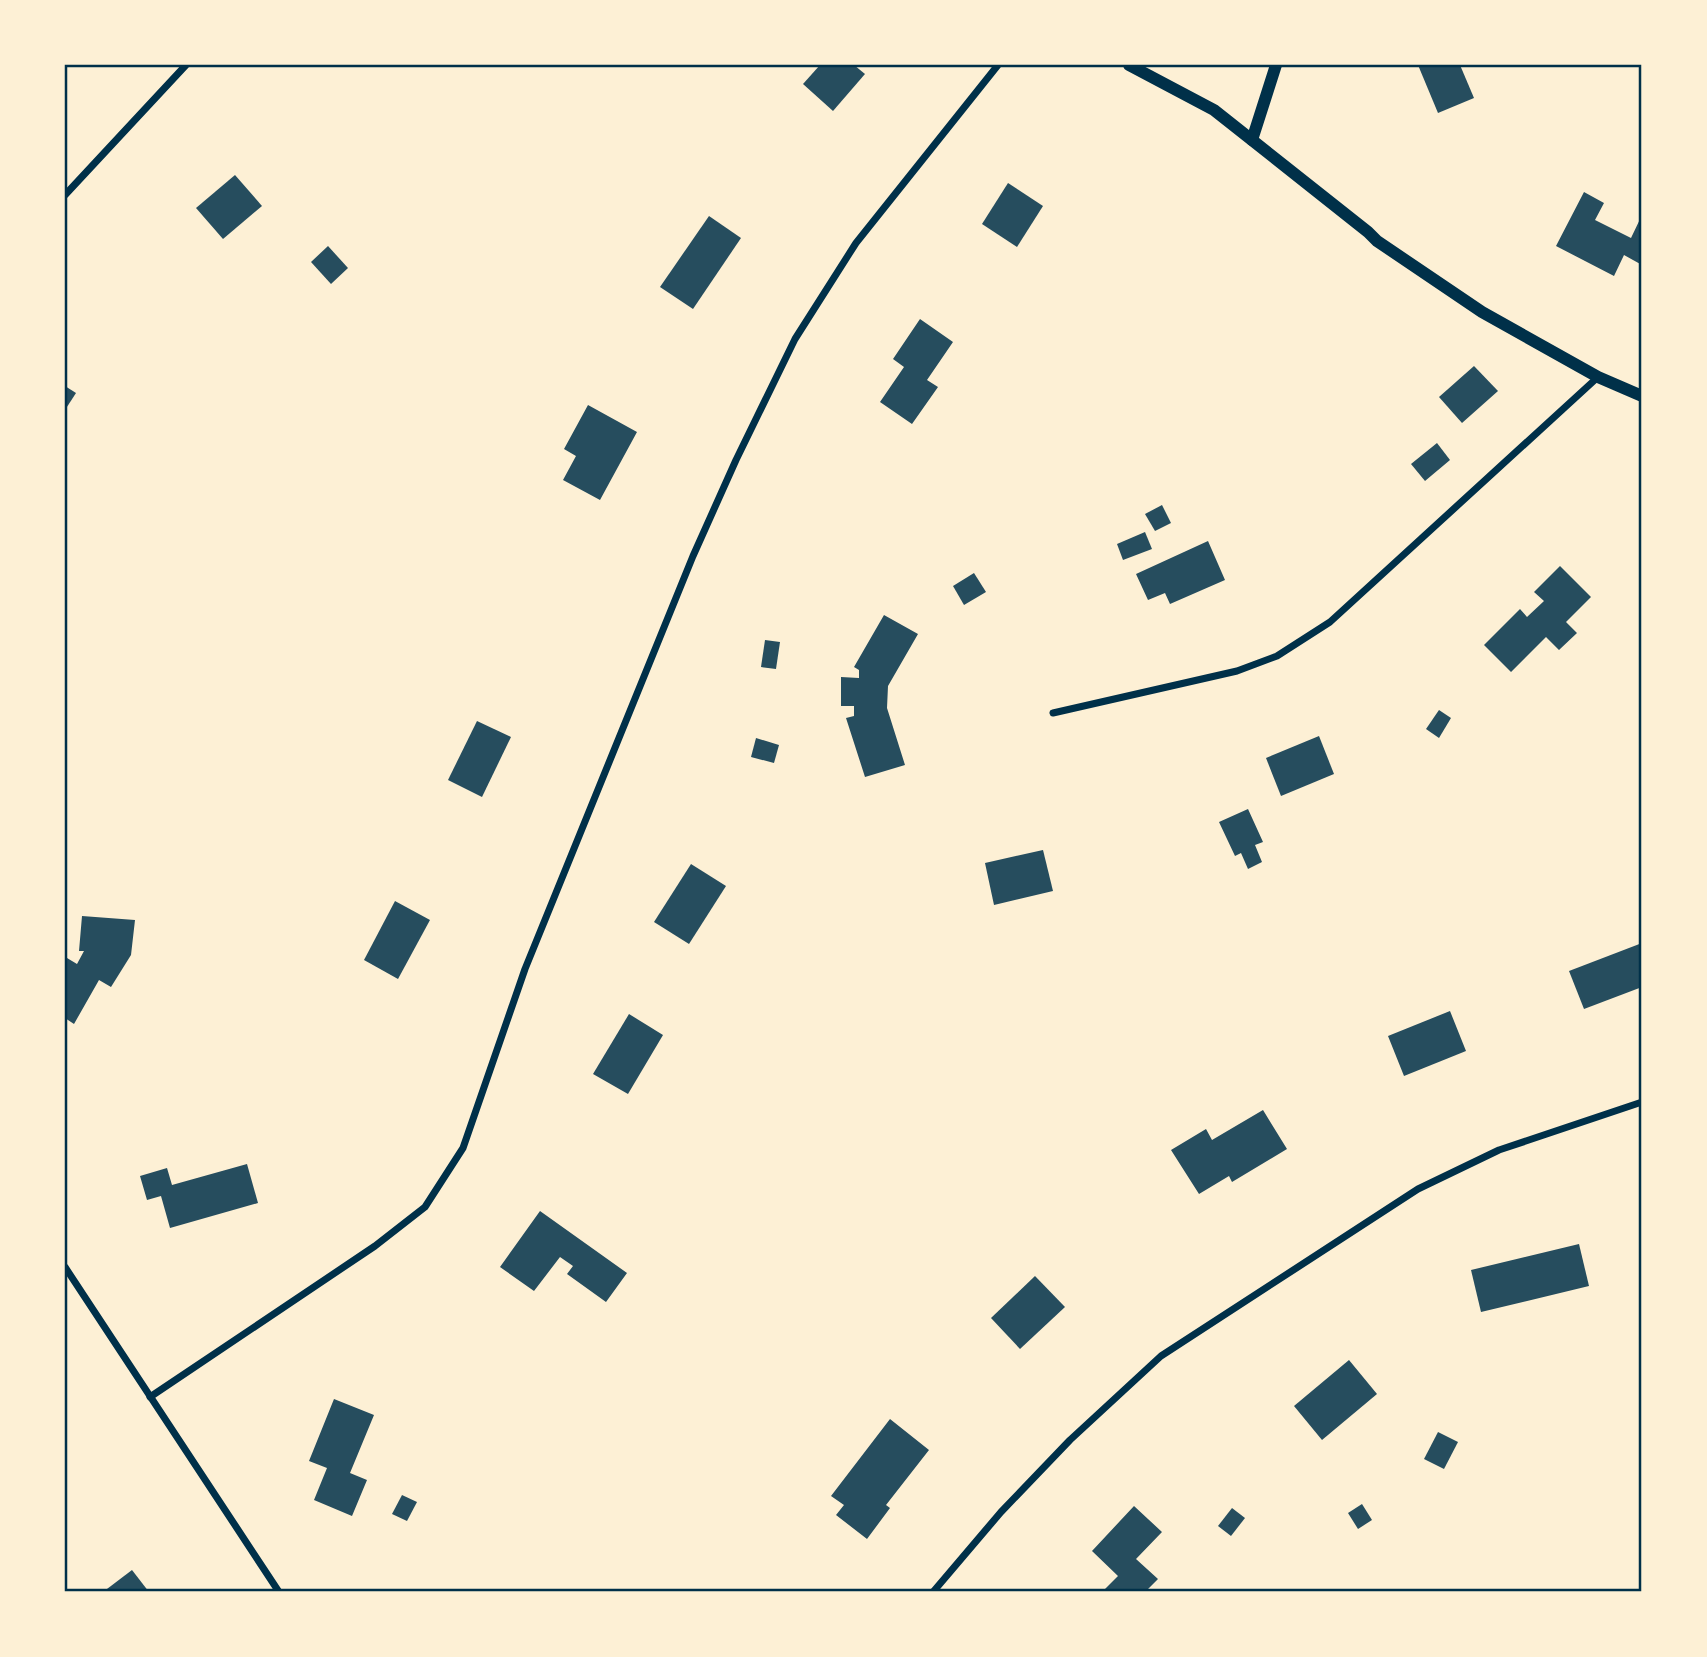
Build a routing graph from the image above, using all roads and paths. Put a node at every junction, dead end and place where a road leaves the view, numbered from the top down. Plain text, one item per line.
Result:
1 (186, 65) edge
2 (998, 65) edge
3 (1129, 65) edge
4 (1276, 65) edge
5 (1252, 140) junction
6 (65, 195) edge
7 (1598, 377) junction
8 (1642, 396) edge
9 (1053, 712) dead end
10 (1642, 1102) edge
11 (65, 1268) edge
12 (150, 1397) junction
13 (279, 1592) edge
14 (933, 1592) edge

1 - 6 street
2 - 12 street
3 - 5 street
4 - 5 street
5 - 7 street
7 - 8 street
7 - 9 street
10 - 14 street
11 - 12 street
12 - 13 street

